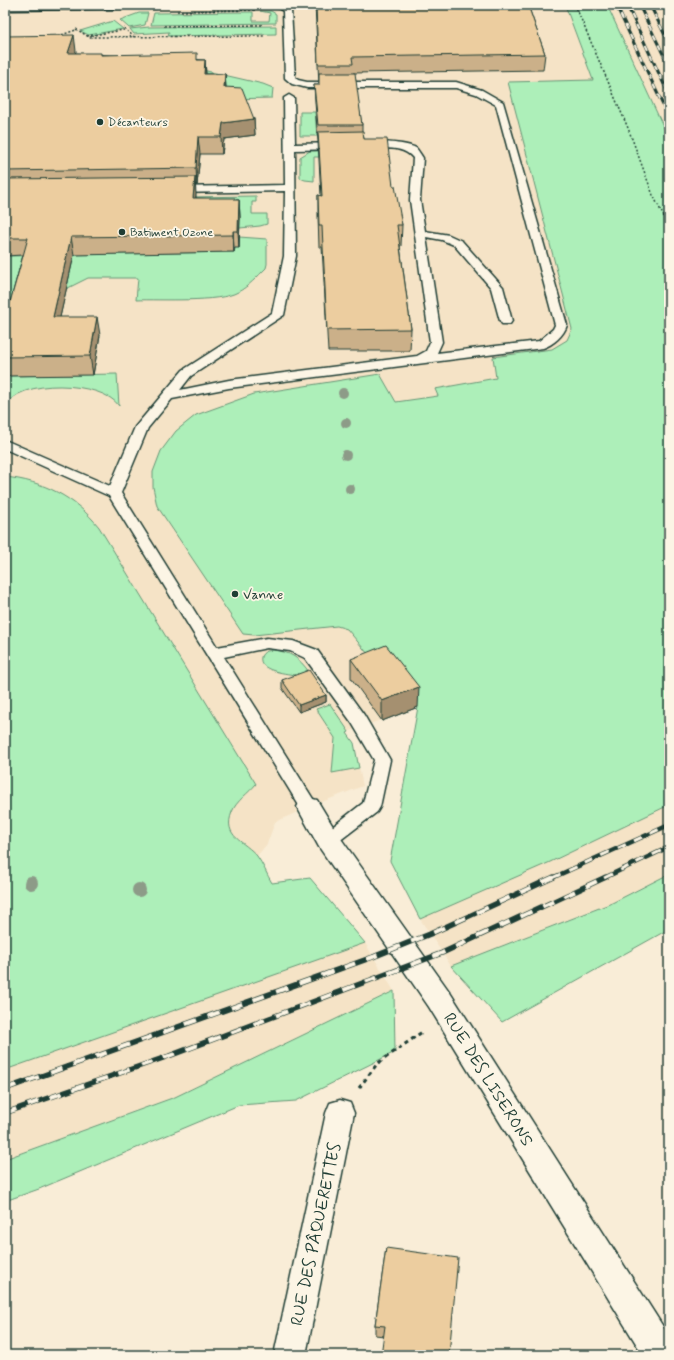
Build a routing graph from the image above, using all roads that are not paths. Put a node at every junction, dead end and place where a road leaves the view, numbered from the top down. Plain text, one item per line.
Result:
1 (156, 5) edge
2 (277, 5) edge
3 (5, 7) edge
4 (289, 98) dead end
5 (290, 147) junction
6 (291, 188) junction
7 (160, 190) edge
8 (420, 233) junction
9 (506, 321) dead end
10 (420, 359) junction
11 (168, 396) junction
12 (5, 444) edge
13 (114, 493) junction
14 (213, 653) junction
15 (309, 807) joint
16 (328, 840) junction
17 (340, 1112) road end
18 (290, 1355) edge
19 (662, 1355) edge

1 - 3 lane
2 - 10 lane
4 - 5 lane
5 - 6 lane
5 - 8 lane
6 - 7 lane
6 - 11 lane
8 - 9 lane
8 - 10 lane
10 - 11 lane
11 - 13 lane
12 - 13 lane
13 - 14 lane
14 - 15 lane
14 - 16 lane
15 - 16 street, RUE DES LISERONS
16 - 19 street, RUE DES LISERONS
17 - 18 street, RUE DES PÂQUERETTES

